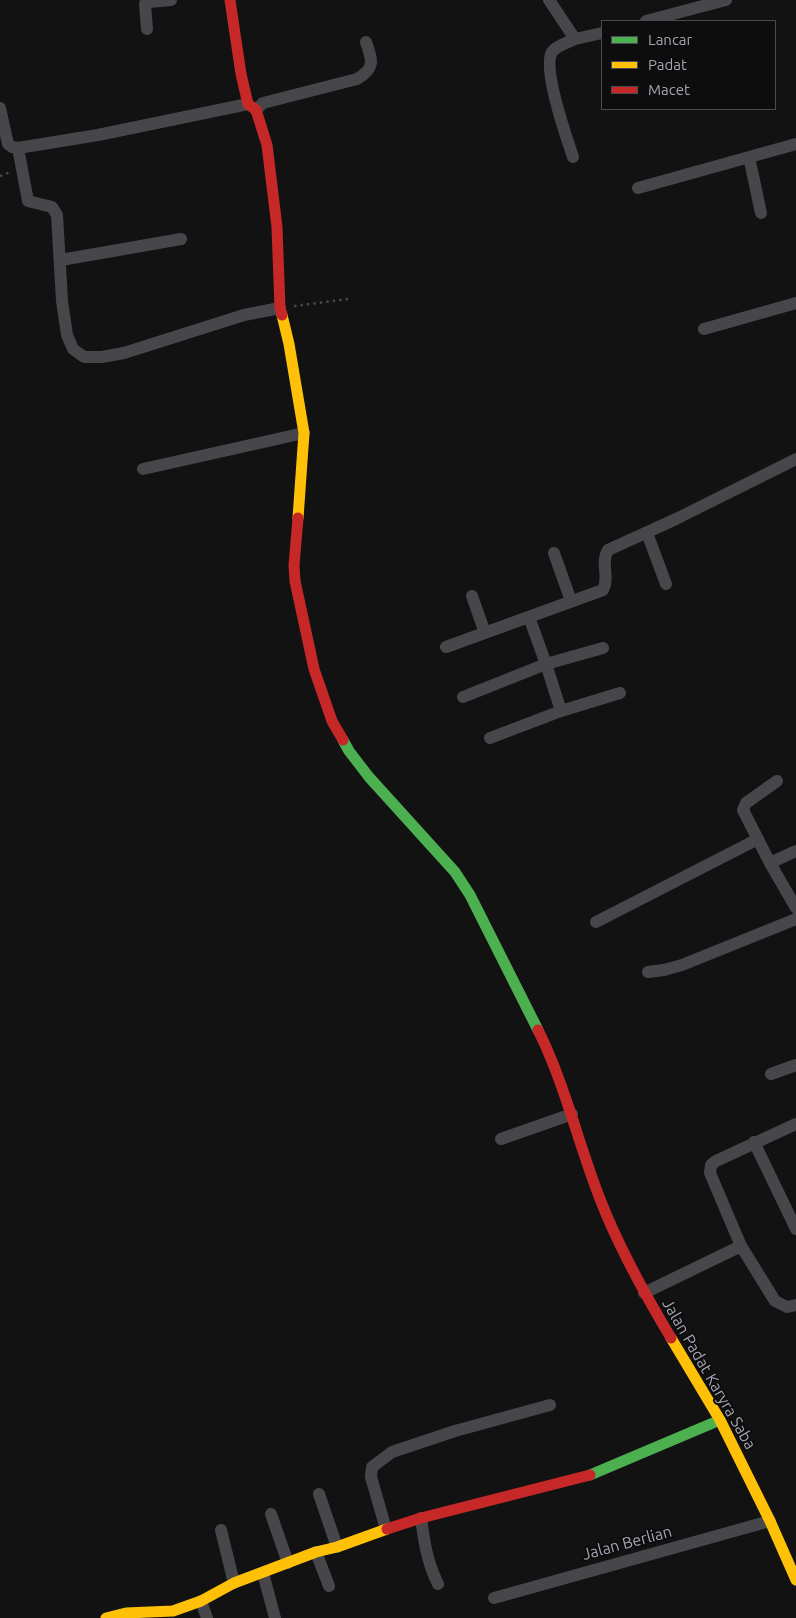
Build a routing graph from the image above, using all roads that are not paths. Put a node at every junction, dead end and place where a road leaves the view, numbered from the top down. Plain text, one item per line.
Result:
1 (171, 0) edge
2 (230, 0) edge
3 (548, 0) edge
4 (726, 0) edge
5 (650, 20) edge
6 (147, 30) dead end
7 (601, 33) edge
8 (575, 39) junction
9 (366, 42) dead end
10 (252, 107) junction
11 (0, 108) edge
12 (796, 144) edge
13 (18, 148) junction
14 (573, 157) dead end
15 (749, 157) junction
16 (638, 188) dead end
17 (761, 213) dead end
18 (180, 239) dead end
19 (61, 260) junction
20 (796, 303) edge
21 (280, 308) junction
22 (704, 329) dead end
23 (304, 433) junction
24 (796, 459) edge
25 (143, 469) dead end
26 (647, 532) junction
27 (554, 553) dead end
28 (666, 584) dead end
29 (472, 596) dead end
30 (571, 602) junction
31 (528, 617) junction
32 (485, 633) junction
33 (446, 647) dead end
34 (603, 648) dead end
35 (546, 664) junction
36 (620, 693) dead end
37 (463, 697) dead end
38 (561, 711) junction
39 (490, 738) dead end
40 (777, 781) dead end
41 (758, 839) junction
42 (796, 850) edge
43 (770, 863) junction
44 (791, 889) edge
45 (796, 908) edge
46 (796, 920) edge
47 (596, 922) dead end
48 (648, 972) dead end
49 (796, 1065) edge
50 (771, 1074) dead end
51 (572, 1114) junction
52 (796, 1124) edge
53 (501, 1139) dead end
54 (754, 1142) junction
55 (796, 1229) edge
56 (741, 1246) junction
57 (644, 1293) junction
58 (796, 1305) edge
59 (550, 1405) dead end
60 (720, 1420) junction
61 (319, 1494) dead end
62 (271, 1514) dead end
63 (421, 1518) junction
64 (770, 1521) junction
65 (386, 1529) junction
66 (221, 1530) dead end
67 (337, 1547) junction
68 (316, 1552) junction
69 (288, 1563) junction
70 (263, 1573) junction
71 (796, 1580) edge
72 (234, 1583) junction
73 (438, 1584) dead end
74 (328, 1586) dead end
75 (494, 1598) dead end
76 (200, 1601) junction
77 (106, 1618) edge
78 (207, 1618) edge
79 (275, 1618) edge

1 - 6 street
2 - 10 street, Jalan Padat Karyra Saba
3 - 8 street
4 - 5 street
7 - 8 street
8 - 14 street
9 - 10 street
10 - 13 street
10 - 21 street, Jalan Padat Karyra Saba
11 - 13 street
12 - 15 street
13 - 19 street
15 - 16 street
15 - 17 street
18 - 19 street
19 - 21 street
20 - 22 street
21 - 23 street, Jalan Padat Karyra Saba
23 - 25 street
23 - 51 street, Jalan Padat Karyra Saba
24 - 26 street
26 - 28 street
26 - 30 street
27 - 30 street
29 - 32 street
30 - 31 street
31 - 32 street
31 - 35 street
32 - 33 street
34 - 35 street
35 - 37 street
35 - 38 street
36 - 38 street
38 - 39 street
40 - 41 street
41 - 43 street
41 - 47 street
42 - 43 street
43 - 44 street
44 - 45 street
46 - 48 street
49 - 50 street
51 - 53 street
51 - 57 street, Jalan Padat Karyra Saba
52 - 54 street
54 - 55 street
54 - 56 street
56 - 57 street
56 - 58 street
57 - 60 street, Jalan Padat Karyra Saba
59 - 65 street
60 - 63 street
60 - 64 street, Jalan Padat Karyra Saba
61 - 67 street
62 - 69 street
63 - 65 street
63 - 73 street
64 - 71 street, Jalan Padat Karyra Saba
64 - 75 street, Jalan Berlian
65 - 67 street
66 - 72 street
67 - 68 street
68 - 69 street
68 - 74 street
69 - 70 street
70 - 72 street
70 - 79 street
72 - 76 street
76 - 77 street
76 - 78 street

